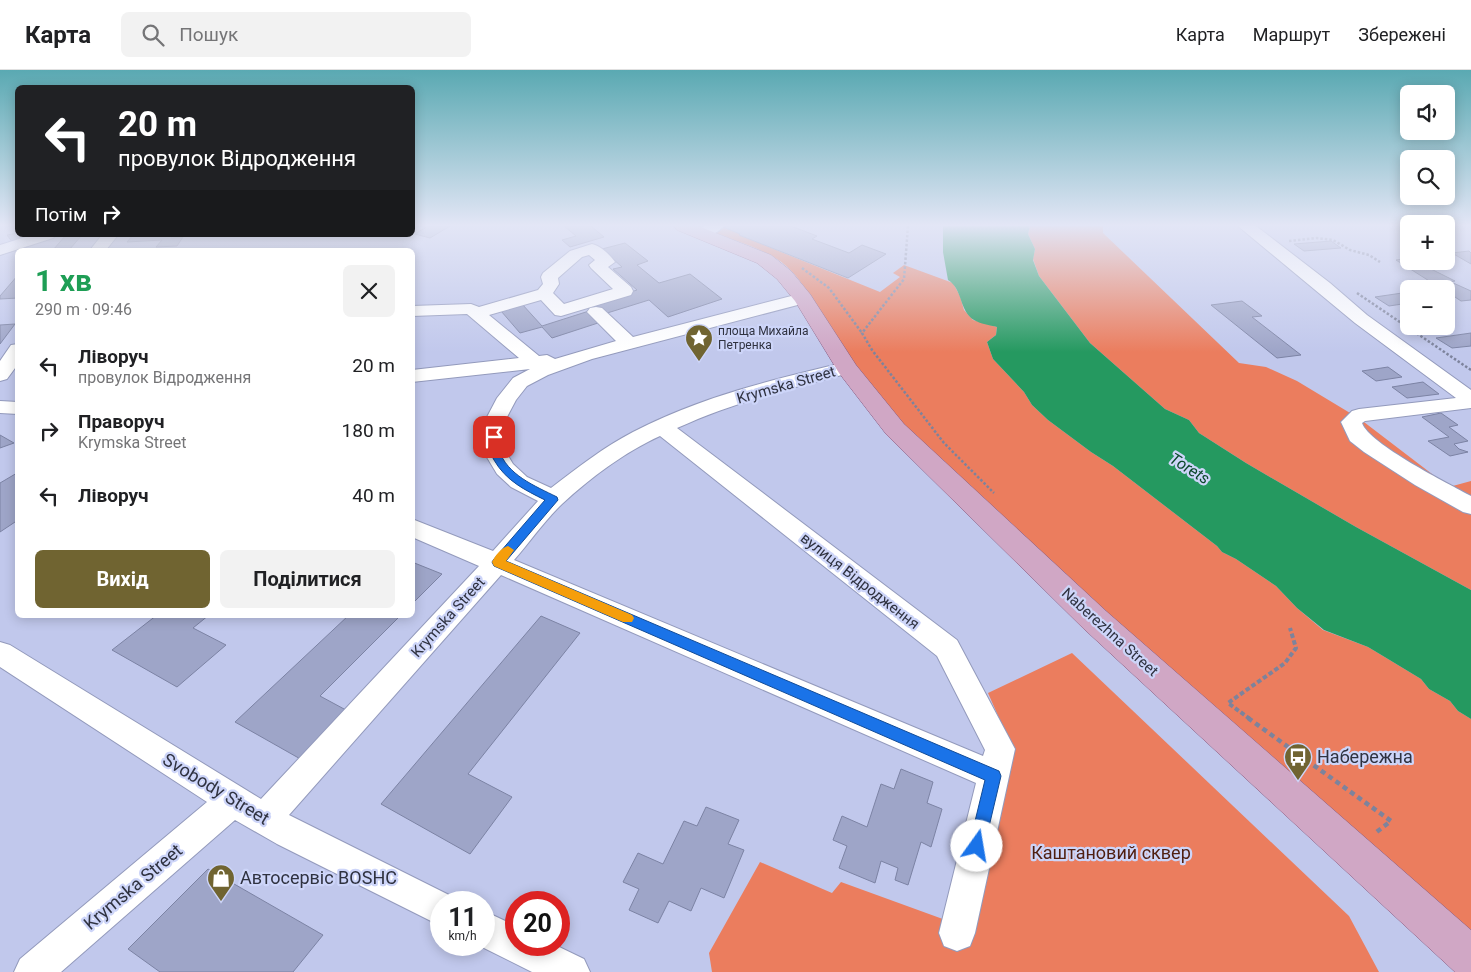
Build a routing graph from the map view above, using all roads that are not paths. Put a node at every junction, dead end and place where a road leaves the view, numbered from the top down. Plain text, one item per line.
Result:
1 (559, 268) edge
2 (600, 268) edge
3 (773, 268) edge
4 (1299, 268) edge
5 (793, 287) junction
6 (544, 294) junction
7 (592, 309) junction
8 (415, 311) edge
9 (476, 313) junction
10 (629, 344) junction
11 (15, 353) edge
12 (538, 367) junction
13 (847, 368) junction
14 (0, 375) edge
15 (415, 376) edge
16 (1471, 400) edge
17 (0, 407) edge
18 (15, 408) edge
19 (662, 427) junction
20 (553, 500) junction
21 (1471, 506) edge
22 (415, 528) edge
23 (498, 562) junction
24 (0, 653) edge
25 (994, 776) junction
26 (233, 801) junction
27 (264, 819) junction
28 (430, 904) edge
29 (957, 933) dead end
30 (539, 956) edge
31 (1471, 958) edge
32 (33, 972) edge
33 (572, 972) edge

1 - 6 street
2 - 7 street
3 - 5 main road, Naberezhna Street
4 - 16 street
5 - 10 street
5 - 13 main road, Naberezhna Street
6 - 7 street
6 - 9 street
7 - 10 street
8 - 9 street
9 - 12 street
10 - 12 street
11 - 14 street
12 - 15 street
12 - 20 street
13 - 19 street, Krymska Street
13 - 31 main road, Naberezhna Street
16 - 21 street
17 - 18 street
19 - 20 street, Krymska Street
19 - 25 street, вулиця Відродження
20 - 23 street, Krymska Street
22 - 23 street
23 - 25 street
23 - 27 street, Krymska Street
24 - 26 street, Svobody Street
25 - 29 street, вулиця Відродження
26 - 27 street, Svobody Street
26 - 32 street, Krymska Street
27 - 28 street, Svobody Street
30 - 33 street

